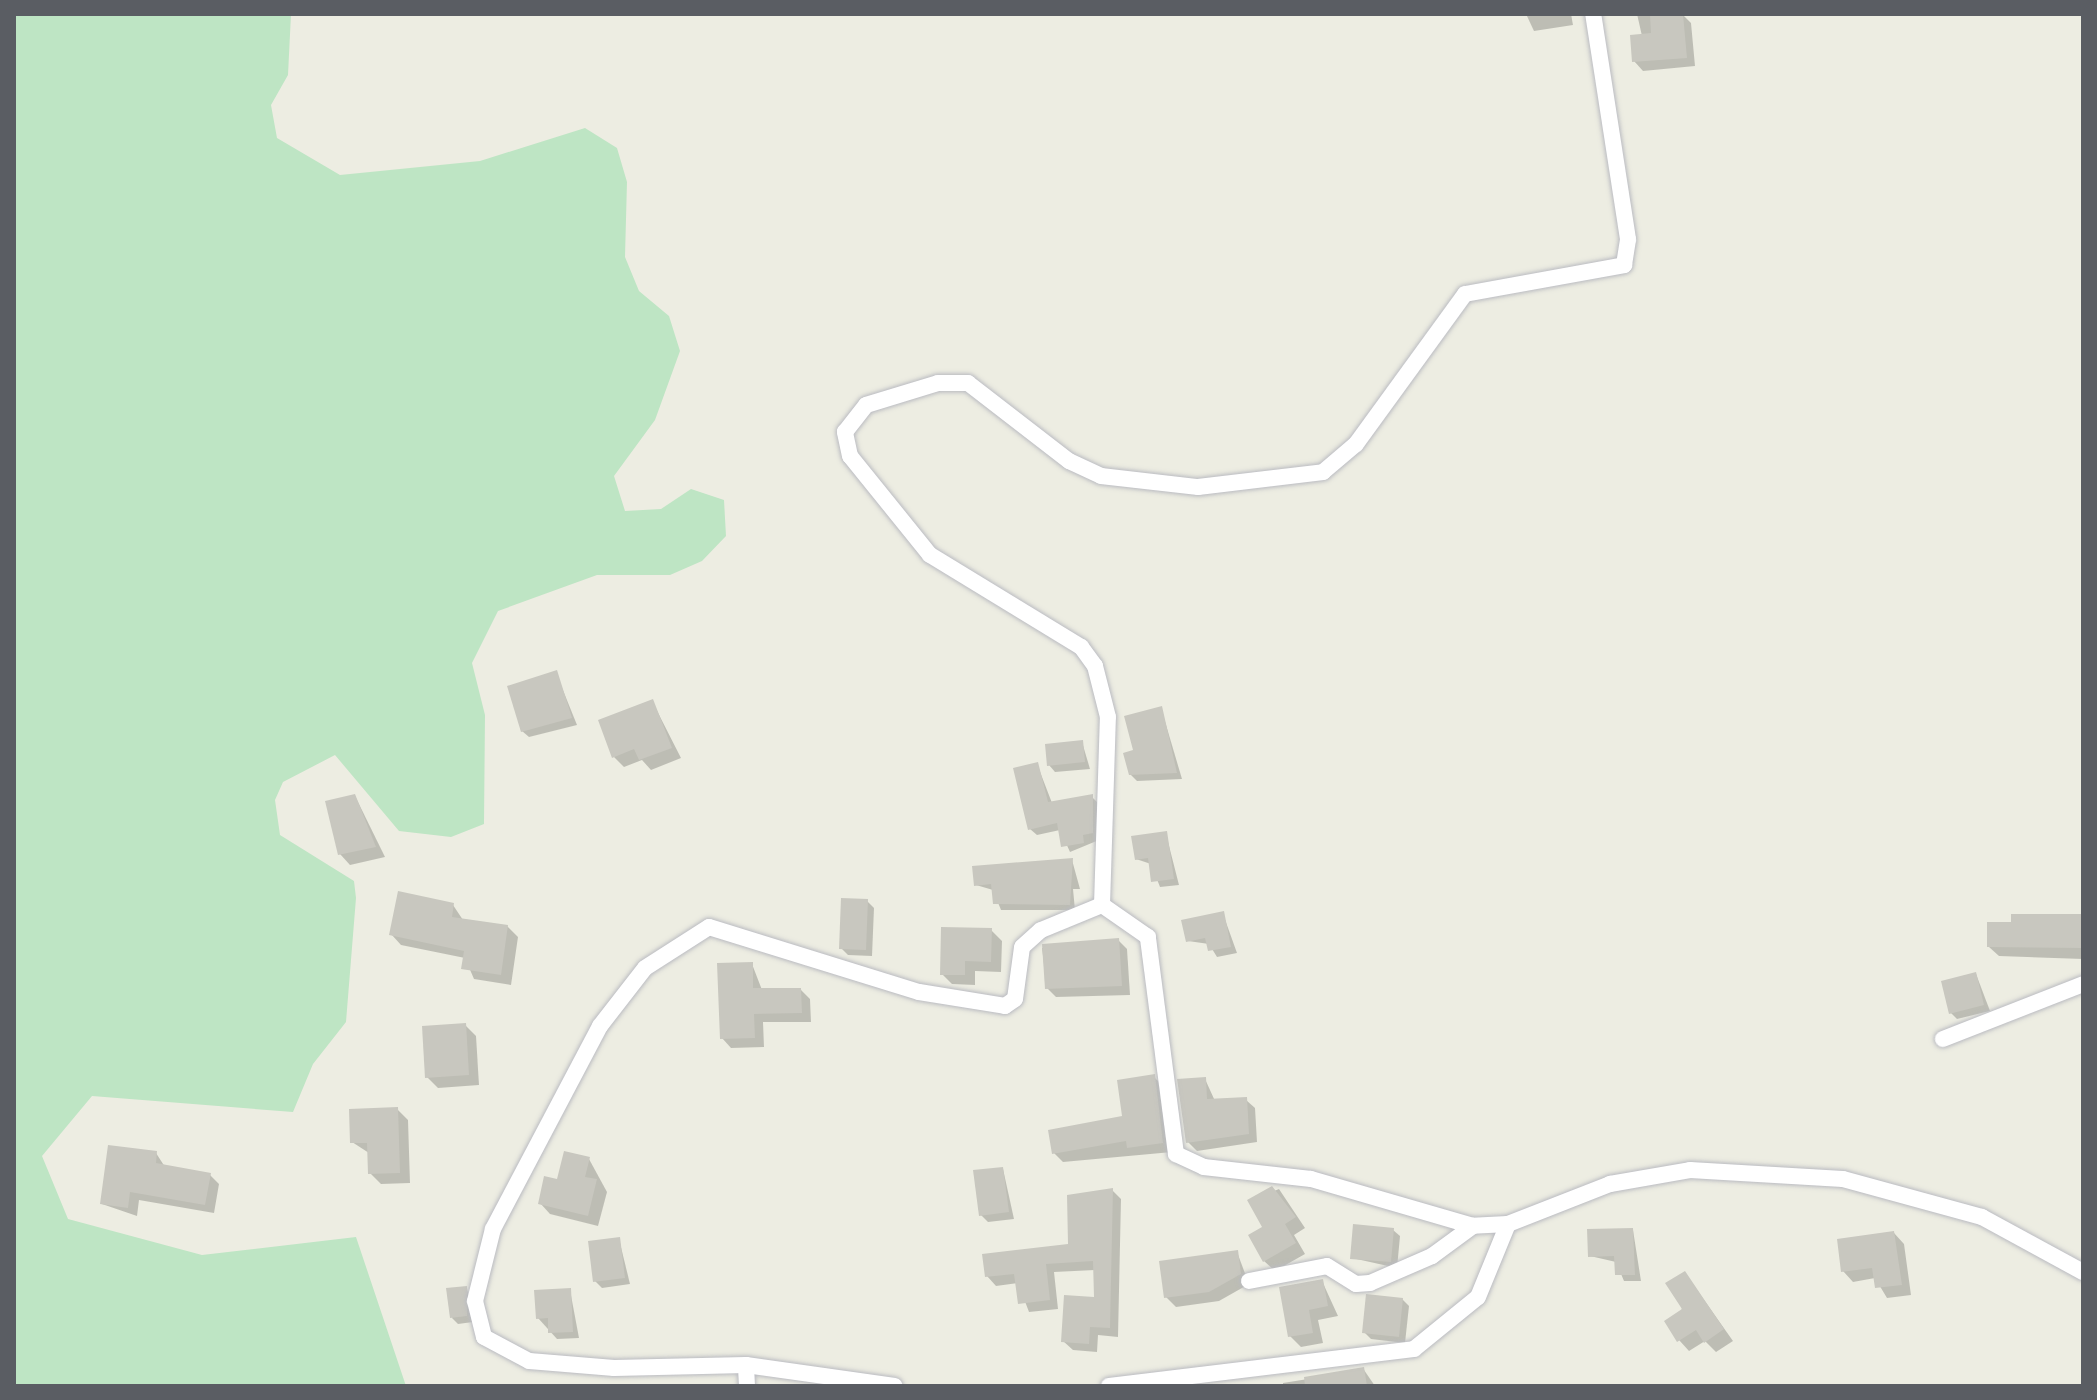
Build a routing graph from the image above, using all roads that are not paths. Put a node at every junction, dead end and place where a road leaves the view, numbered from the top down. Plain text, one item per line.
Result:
1 (1593, 14) edge
2 (1102, 905) junction
3 (2083, 984) edge
4 (1943, 1039) dead end
5 (1508, 1224) junction
6 (1473, 1226) junction
7 (2083, 1272) edge
8 (1249, 1281) dead end
9 (746, 1365) junction
10 (747, 1386) edge
11 (895, 1386) edge
12 (1109, 1386) edge

1 - 2 street
2 - 6 street
2 - 9 street
3 - 4 street
5 - 6 street
5 - 7 street
5 - 12 street
6 - 8 street
9 - 10 street
9 - 11 street

